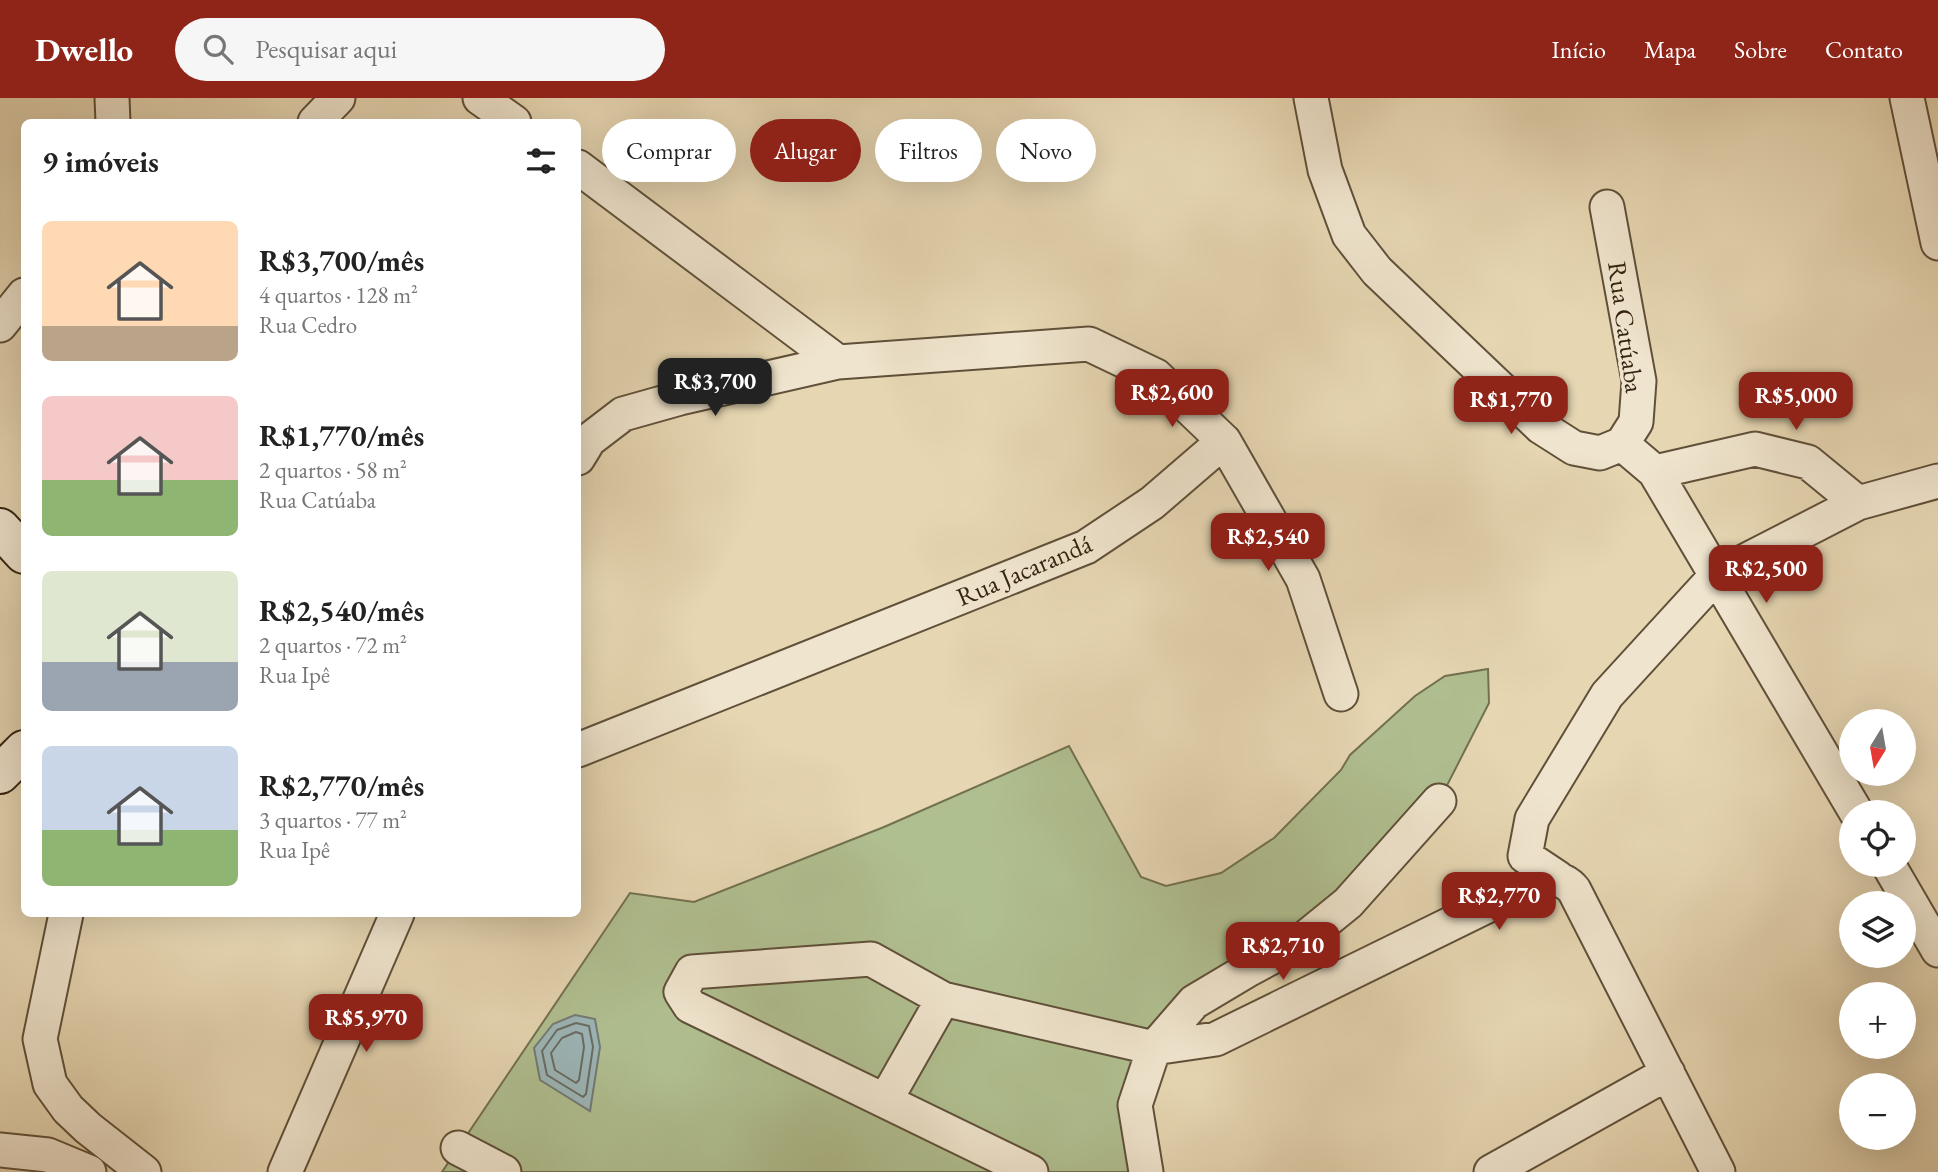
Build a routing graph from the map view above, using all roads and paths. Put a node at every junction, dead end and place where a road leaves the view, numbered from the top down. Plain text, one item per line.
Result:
1 (112, 98) edge
2 (338, 98) edge
3 (480, 98) edge
4 (1311, 98) edge
5 (1908, 98) edge
6 (113, 119) edge
7 (318, 119) edge
8 (510, 119) edge
9 (1930, 163) edge
10 (581, 169) edge
11 (1607, 207) dead end
12 (1938, 243) edge
13 (21, 299) edge
14 (0, 324) edge
15 (838, 362) junction
16 (1223, 441) junction
17 (1622, 444) junction
18 (581, 453) edge
19 (1655, 472) junction
20 (1938, 481) edge
21 (1858, 503) junction
22 (0, 528) edge
23 (21, 551) edge
24 (1716, 576) junction
25 (1340, 694) dead end
26 (581, 749) edge
27 (21, 753) edge
28 (0, 774) edge
29 (1849, 800) edge
30 (1439, 801) dead end
31 (1896, 877) edge
32 (1558, 878) junction
33 (65, 917) edge
34 (396, 917) edge
35 (1938, 950) edge
36 (943, 999) junction
37 (1154, 1048) junction
38 (1668, 1073) junction
39 (885, 1101) junction
40 (458, 1148) dead end
41 (0, 1150) edge
42 (89, 1172) edge
43 (144, 1172) edge
44 (285, 1172) edge
45 (504, 1172) edge
46 (1031, 1172) edge
47 (1146, 1172) edge
48 (1491, 1172) edge
49 (1718, 1172) edge

1 - 6 street
2 - 7 street
3 - 8 street
4 - 17 street
5 - 9 street
9 - 12 street
10 - 15 street
11 - 17 street, Rua Catúaba
13 - 14 street
15 - 16 street
15 - 18 street
16 - 25 street
16 - 26 street, Rua Jacarandá
17 - 19 street
19 - 21 street
19 - 24 street
20 - 21 street
21 - 24 street
22 - 23 main road
24 - 29 street
24 - 32 street
27 - 28 main road
30 - 37 street
31 - 35 street
32 - 37 street
32 - 38 street
33 - 43 street
34 - 44 street
36 - 37 street
36 - 39 street
36 - 39 street
37 - 47 street
38 - 48 street
38 - 49 street
39 - 46 street
40 - 45 street
41 - 42 street

